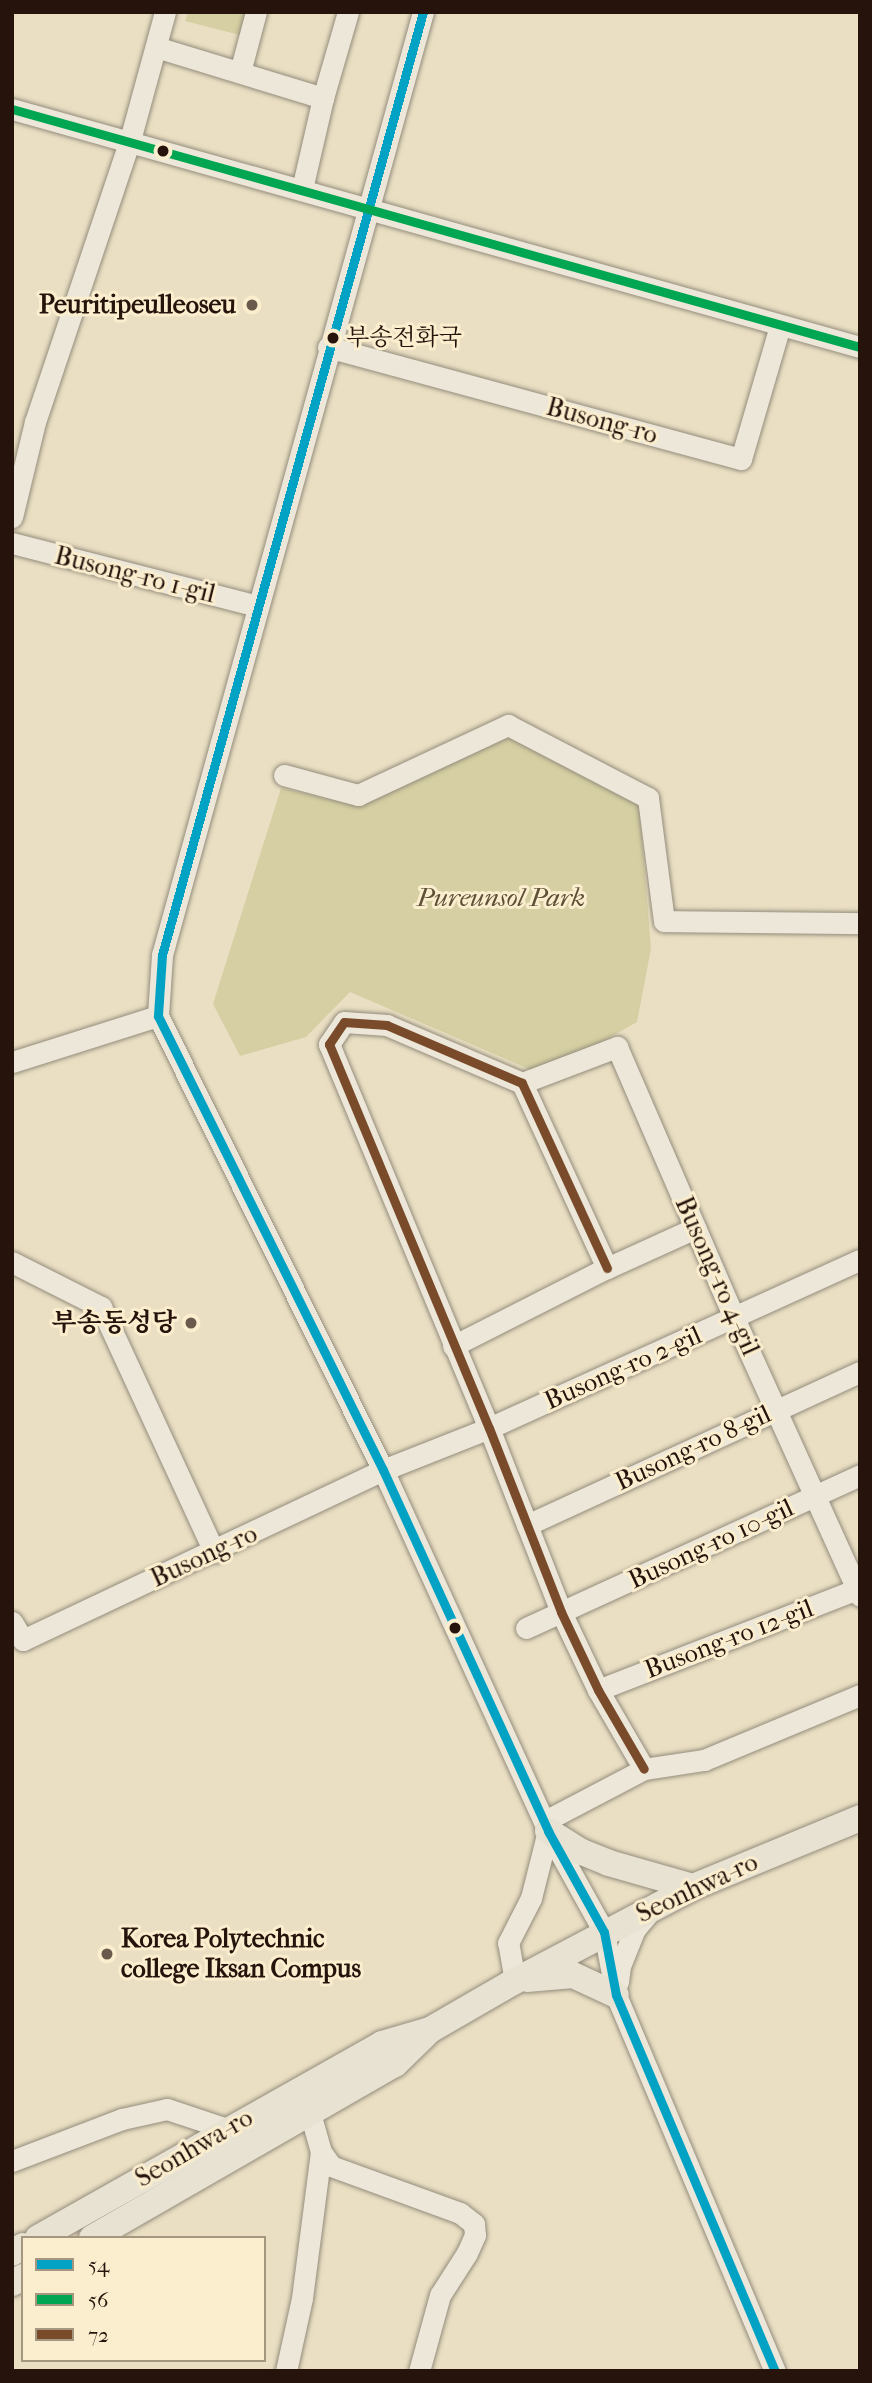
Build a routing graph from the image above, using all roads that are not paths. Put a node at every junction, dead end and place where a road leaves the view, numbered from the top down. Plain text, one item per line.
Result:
1 (166, 12) edge
2 (256, 12) edge
3 (348, 12) edge
4 (423, 12) edge
5 (156, 47) junction
6 (240, 72) junction
7 (323, 98) junction
8 (12, 109) edge
9 (130, 141) junction
10 (302, 189) junction
11 (371, 210) junction
12 (780, 326) junction
13 (328, 347) junction
14 (860, 347) edge
15 (12, 517) edge
16 (12, 543) edge
17 (258, 606) junction
18 (284, 775) dead end
19 (860, 923) edge
20 (158, 1016) junction
21 (12, 1062) edge
22 (522, 1083) junction
23 (695, 1228) junction
24 (860, 1260) edge
25 (12, 1262) edge
26 (607, 1268) junction
27 (734, 1318) junction
28 (453, 1346) junction
29 (860, 1372) edge
30 (778, 1409) junction
31 (489, 1428) junction
32 (383, 1470) junction
33 (860, 1475) edge
34 (816, 1495) junction
35 (527, 1525) junction
36 (214, 1552) junction
37 (859, 1591) edge
38 (561, 1612) junction
39 (526, 1628) dead end
40 (18, 1631) edge
41 (598, 1690) junction
42 (860, 1695) edge
43 (644, 1769) junction
44 (860, 1818) edge
45 (547, 1826) junction
46 (693, 1886) junction
47 (604, 1932) junction
48 (514, 1981) junction
49 (616, 1994) junction
50 (430, 2030) junction
51 (310, 2113) junction
52 (227, 2129) junction
53 (321, 2152) junction
54 (12, 2161) edge
55 (41, 2236) edge
56 (95, 2236) edge
57 (286, 2371) edge
58 (419, 2371) edge
59 (775, 2371) edge

1 - 5 street
2 - 6 street
3 - 7 street
4 - 11 street
5 - 6 street
5 - 9 street
6 - 7 street
7 - 10 street
8 - 9 street
9 - 10 street
9 - 15 street
10 - 11 street
11 - 12 street
11 - 13 street
12 - 13 street, Busong-ro
12 - 14 street
13 - 17 street
16 - 17 street, Busong-ro 1-gil
17 - 20 street
18 - 19 street
20 - 21 street
20 - 32 street
22 - 23 street, Busong-ro 4-gil
22 - 26 street
22 - 28 street
23 - 26 street
23 - 27 street, Busong-ro 4-gil
24 - 27 street, Busong-ro 2-gil
25 - 36 street
26 - 28 street
27 - 30 street, Busong-ro 4-gil
27 - 31 street, Busong-ro 2-gil
28 - 31 street
29 - 30 street, Busong-ro 8-gil
30 - 34 street, Busong-ro 4-gil
30 - 35 street, Busong-ro 8-gil
31 - 32 street, Busong-ro 2-gil
31 - 35 street
32 - 36 street, Busong-ro
32 - 45 street
33 - 34 street, Busong-ro 10-gil
34 - 37 street, Busong-ro 4-gil
34 - 38 street, Busong-ro 10-gil
35 - 38 street
36 - 40 street, Busong-ro
37 - 41 street, Busong-ro 12-gil
38 - 39 street, Busong-ro 10-gil
38 - 41 street
41 - 43 street
42 - 43 street
43 - 45 street
44 - 46 main road, Seonhwa-ro
45 - 46 main road
45 - 47 street
45 - 48 street
46 - 47 main road, Seonhwa-ro
46 - 49 street
47 - 48 main road, Seonhwa-ro
47 - 49 street
48 - 49 main road
48 - 50 main road, Seonhwa-ro
49 - 59 street
50 - 51 main road, Seonhwa-ro
50 - 52 main road, Seonhwa-ro
51 - 53 street
51 - 56 main road, Seonhwa-ro
52 - 54 street
52 - 55 main road, Seonhwa-ro
53 - 57 street
53 - 58 street

